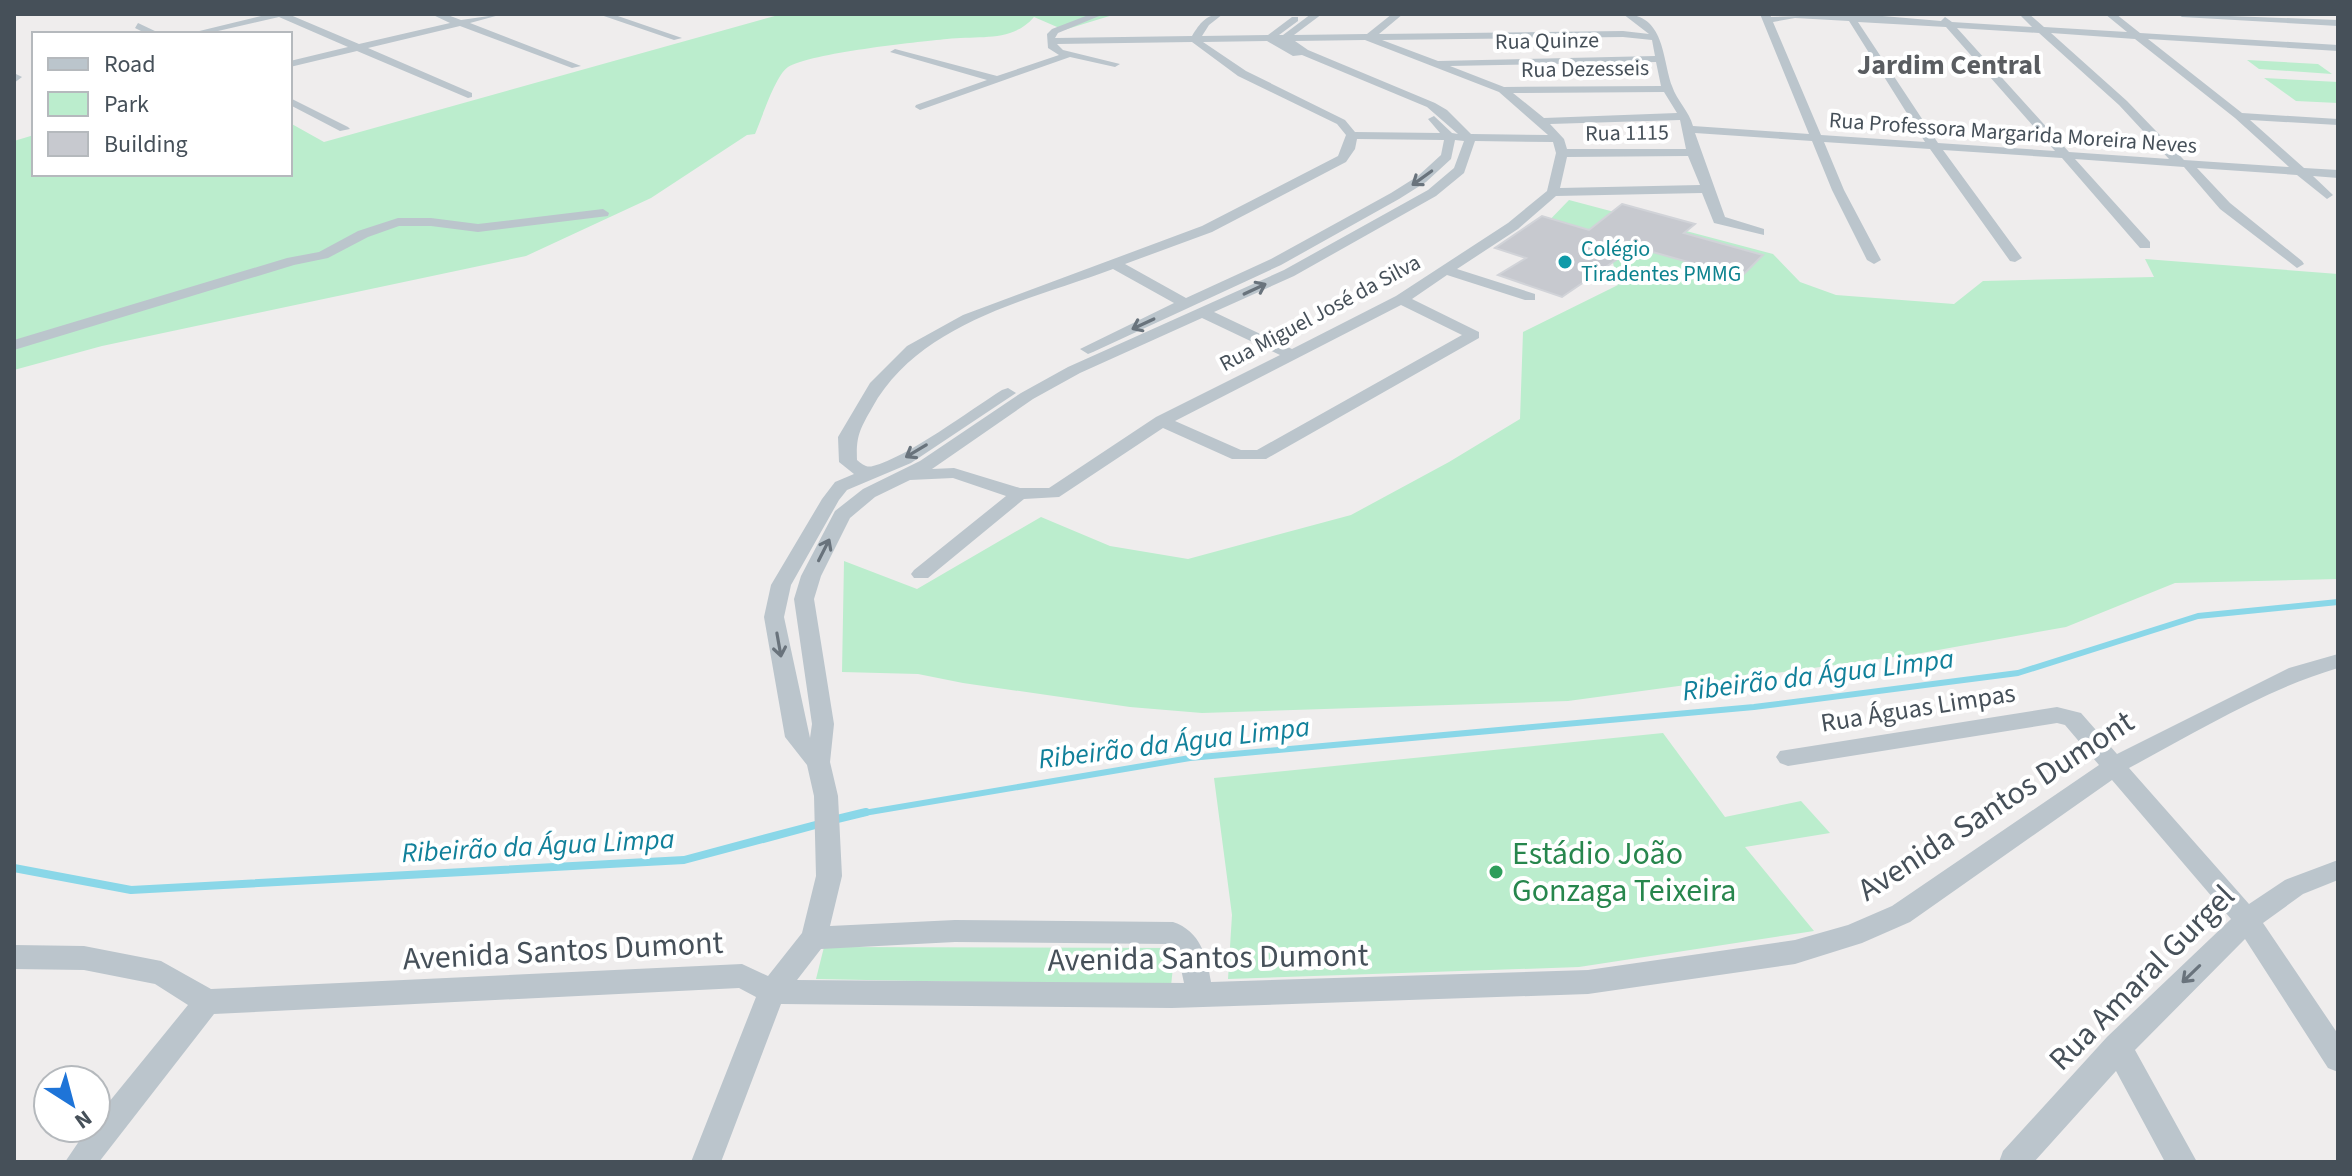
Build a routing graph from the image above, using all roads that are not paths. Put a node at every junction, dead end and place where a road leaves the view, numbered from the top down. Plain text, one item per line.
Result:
1 (280, 14) edge
2 (436, 14) edge
3 (498, 14) edge
4 (603, 14) edge
5 (1099, 14) edge
6 (1218, 14) edge
7 (1304, 14) edge
8 (1317, 14) edge
9 (1398, 14) edge
10 (1628, 14) edge
11 (1940, 14) edge
12 (2024, 14) edge
13 (2110, 14) edge
14 (2182, 14) edge
15 (1767, 17) edge
16 (1853, 17) edge
17 (2258, 17) edge
18 (2338, 23) edge
19 (460, 24) junction
20 (1949, 25) junction
21 (138, 26) dead end
22 (2040, 31) junction
23 (150, 32) edge
24 (201, 32) edge
25 (2136, 37) junction
26 (677, 38) dead end
27 (1287, 38) junction
28 (1368, 38) junction
29 (1656, 38) junction
30 (1270, 39) junction
31 (1195, 40) junction
32 (1051, 41) junction
33 (2295, 46) junction
34 (361, 47) junction
35 (2338, 48) edge
36 (895, 52) dead end
37 (1067, 55) junction
38 (1662, 59) junction
39 (2315, 59) dead end
40 (1432, 63) junction
41 (292, 64) edge
42 (1115, 64) dead end
43 (576, 66) dead end
44 (1002, 81) junction
45 (1667, 89) junction
46 (1503, 90) junction
47 (468, 95) dead end
48 (292, 102) edge
49 (920, 107) dead end
50 (1685, 116) junction
51 (2239, 116) junction
52 (1541, 121) junction
53 (2338, 122) edge
54 (344, 129) dead end
55 (1686, 129) junction
56 (1352, 135) junction
57 (1450, 138) junction
58 (1470, 139) junction
59 (1816, 139) junction
60 (1560, 146) junction
61 (1935, 148) junction
62 (1693, 152) junction
63 (2065, 156) junction
64 (2185, 165) junction
65 (2303, 171) junction
66 (2338, 174) edge
67 (1707, 189) junction
68 (1553, 192) junction
69 (2327, 195) dead end
70 (603, 213) dead end
71 (1759, 232) dead end
72 (2145, 245) dead end
73 (2015, 258) dead end
74 (1874, 260) dead end
75 (2297, 264) dead end
76 (1116, 265) junction
77 (1446, 270) junction
78 (1530, 297) dead end
79 (1401, 299) junction
80 (1186, 304) junction
81 (1204, 313) junction
82 (14, 345) edge
83 (1291, 354) junction
84 (1162, 421) junction
85 (871, 473) junction
86 (901, 476) junction
87 (1019, 494) junction
88 (921, 574) dead end
89 (2338, 661) edge
90 (1788, 757) dead end
91 (818, 762) junction
92 (2116, 765) junction
93 (2338, 870) edge
94 (2247, 920) junction
95 (814, 938) junction
96 (14, 957) edge
97 (772, 992) junction
98 (1199, 995) junction
99 (207, 1002) junction
100 (2117, 1046) junction
101 (2338, 1059) edge
102 (80, 1162) edge
103 (706, 1162) edge
104 (2014, 1162) edge
105 (2182, 1162) edge

1 - 24 street
1 - 34 street
2 - 19 street
3 - 19 street
4 - 26 street
5 - 32 street
6 - 31 street
7 - 30 street
8 - 27 street
9 - 28 street
10 - 29 street
11 - 20 street
12 - 22 street
13 - 25 street
14 - 17 street
15 - 16 street
15 - 59 street
16 - 20 street
16 - 61 street
17 - 18 street
17 - 33 street
19 - 34 street
19 - 43 street
20 - 22 street
20 - 63 street
21 - 23 street
22 - 25 street
22 - 64 street
25 - 33 street
25 - 51 street
27 - 28 street
27 - 30 street
27 - 58 street
28 - 29 street
28 - 40 street
29 - 38 street
30 - 31 street
30 - 57 street
31 - 32 street
31 - 56 street
32 - 37 street
33 - 35 street
33 - 39 street
34 - 41 street
34 - 47 street
36 - 44 street
37 - 42 street
37 - 44 street
38 - 40 street, Rua Quinze
38 - 45 street
40 - 46 street
44 - 49 street
45 - 46 street, Rua Dezesseis
45 - 50 street
46 - 52 street
48 - 54 street
50 - 52 street
50 - 55 street
51 - 53 street
51 - 65 street
52 - 60 street
55 - 59 street, Rua Professora Margarida Moreira Neves
55 - 62 street
56 - 57 street, Rua 1115
56 - 76 street
57 - 58 street, Rua 1115
57 -> 80 street
58 - 60 street, Rua 1115
81 -> 58 street
59 - 61 street, Rua Professora Margarida Moreira Neves
59 - 74 street
60 - 62 street, Rua 1115
60 - 68 street
61 - 63 street, Rua Professora Margarida Moreira Neves
61 - 73 street
62 - 67 street
63 - 64 street, Rua Professora Margarida Moreira Neves
63 - 72 street
64 - 65 street, Rua Professora Margarida Moreira Neves
64 - 75 street
65 - 66 street, Rua Professora Margarida Moreira Neves
65 - 69 street
67 - 68 street
67 - 71 street
68 - 77 street, Rua Miguel José da Silva
70 - 82 street
76 - 80 street
76 - 85 street
77 - 78 street
77 - 79 street, Rua Miguel José da Silva
79 - 83 street, Rua Miguel José da Silva
79 - 84 street
80 -> 85 street
81 - 83 street
81 - 86 street
83 - 84 street, Rua Miguel José da Silva
84 - 87 street, Rua Miguel José da Silva
85 - 86 street
85 -> 91 street
86 - 87 street
91 -> 86 street
87 - 88 street
89 - 92 street, Avenida Santos Dumont
90 - 92 street, Rua Águas Limpas
91 - 95 street
92 - 94 street
92 - 98 street, Avenida Santos Dumont
93 - 94 street, Rua Amaral Gurgel
94 -> 100 street, Rua Amaral Gurgel
94 - 101 street
95 - 97 street
95 - 98 street
96 - 99 street
97 - 98 street, Avenida Santos Dumont
97 - 99 street, Avenida Santos Dumont
97 - 103 street
99 - 102 street
100 - 104 street, Rua Amaral Gurgel
100 - 105 street

